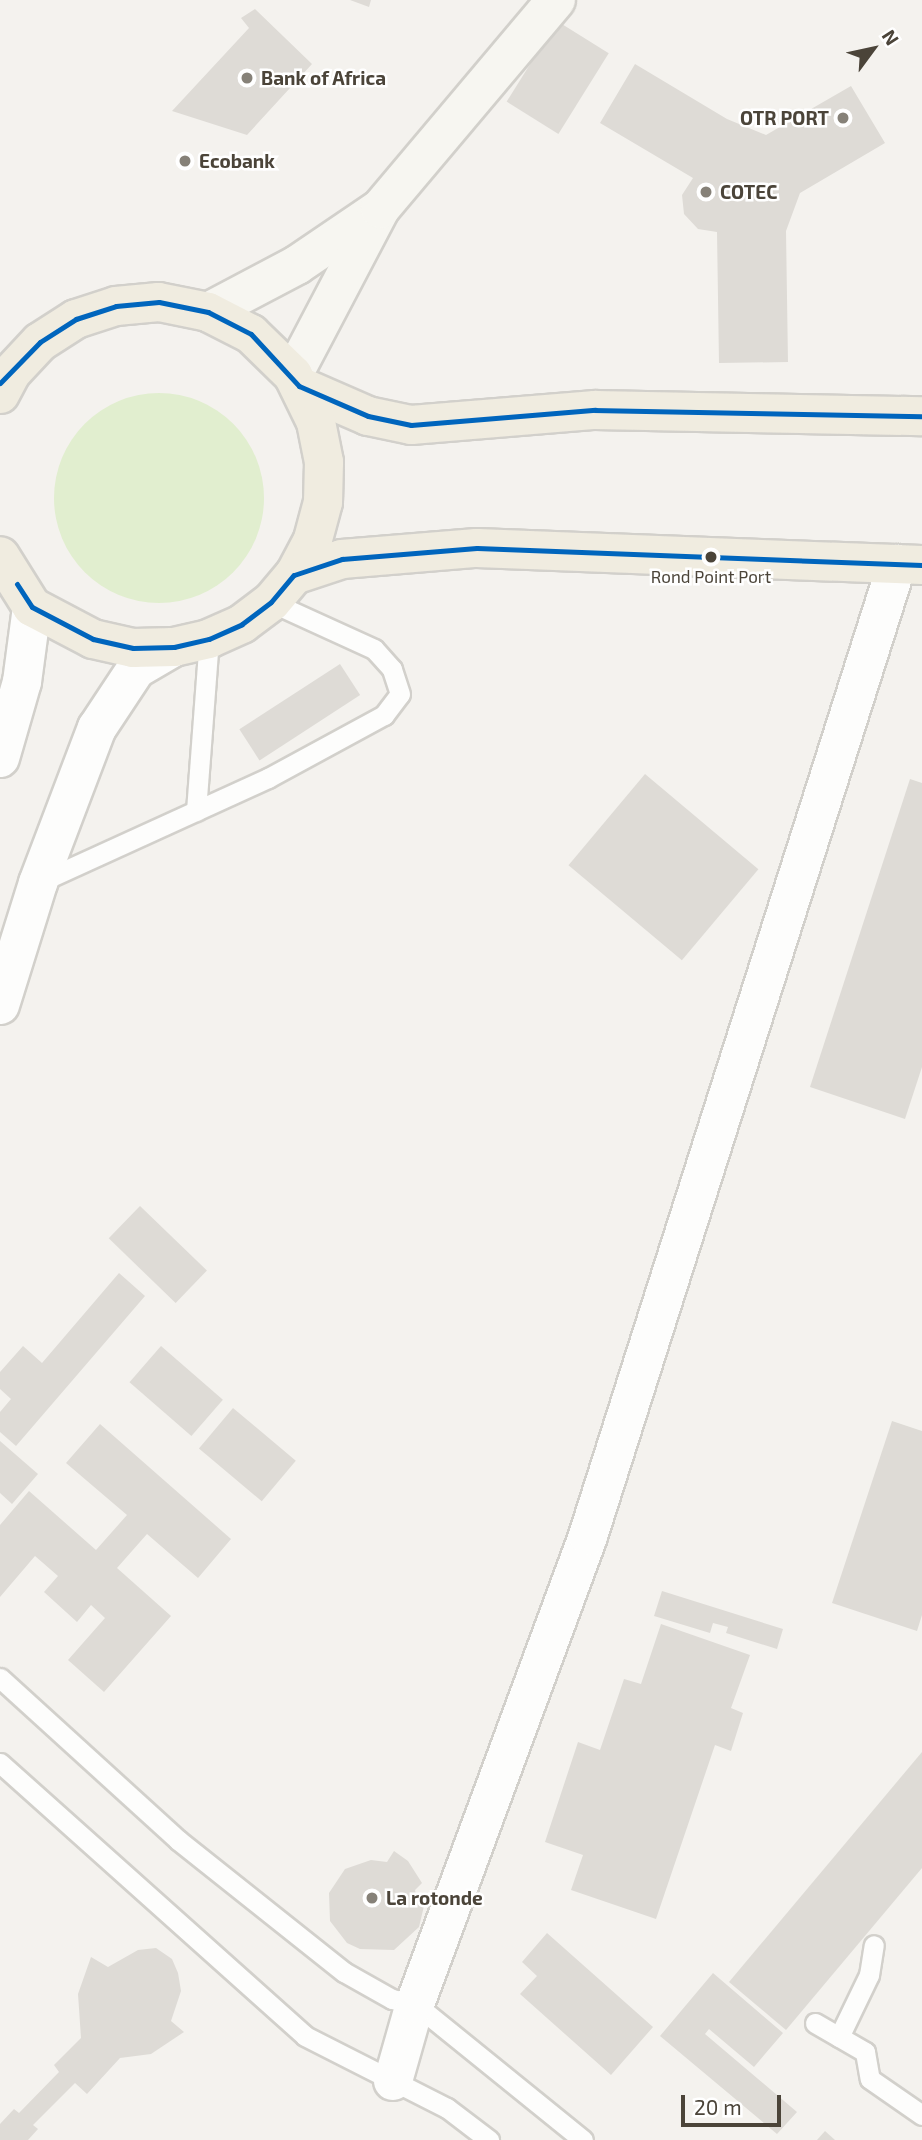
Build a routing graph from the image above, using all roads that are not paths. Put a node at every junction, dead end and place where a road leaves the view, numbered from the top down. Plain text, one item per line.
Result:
1 (556, 0) edge
2 (380, 209) junction
3 (208, 312) junction
4 (296, 380) junction
5 (4, 383) edge
6 (922, 416) edge
7 (910, 564) edge
8 (12, 582) edge
9 (282, 589) junction
10 (192, 643) junction
11 (0, 758) edge
12 (196, 811) junction
13 (38, 883) junction
14 (0, 1005) edge
15 (0, 1678) edge
16 (0, 1763) edge
17 (874, 1945) dead end
18 (415, 2004) junction
19 (816, 2023) dead end
20 (839, 2037) junction
21 (393, 2081) junction
22 (922, 2115) edge
23 (489, 2140) edge
24 (583, 2140) edge

1 - 2 main road
2 - 3 main road
2 - 4 main road
3 - 4 highway
3 - 5 highway
4 - 6 highway
4 - 9 highway
7 - 9 highway
7 - 18 street
8 - 10 highway
8 - 11 street
9 - 10 highway
9 - 12 lane
10 - 12 lane
10 - 13 street
12 - 13 lane
13 - 14 street
15 - 18 lane
16 - 21 lane
17 - 20 lane
18 - 21 street
18 - 24 lane
19 - 20 lane
20 - 22 lane
21 - 23 lane

